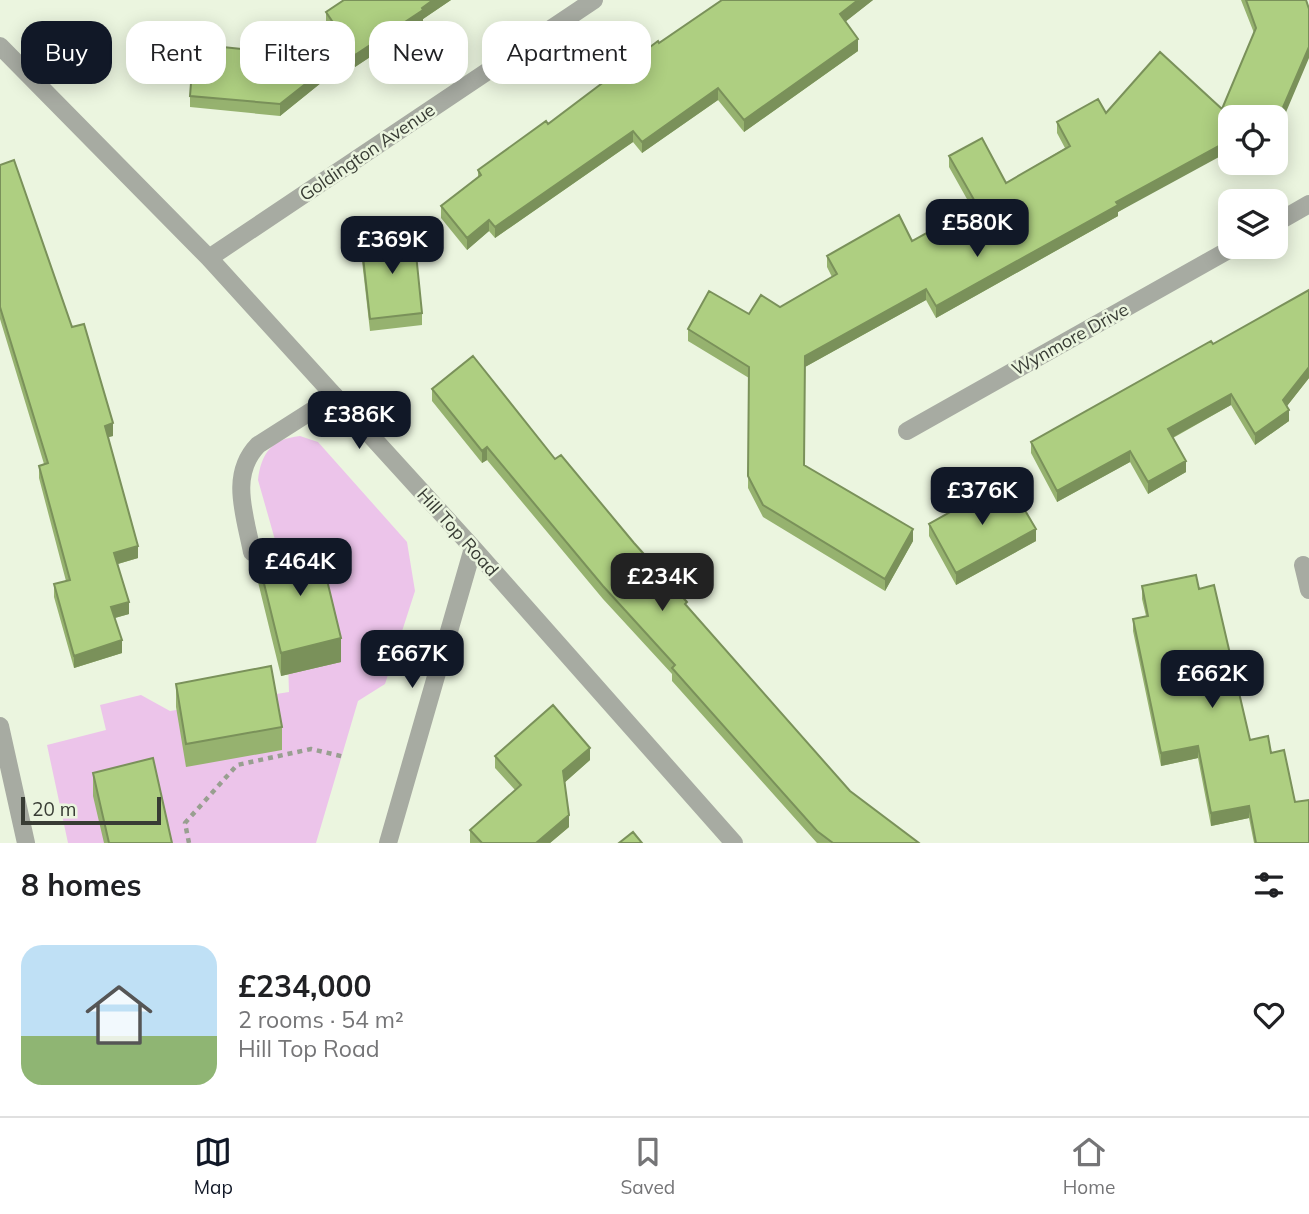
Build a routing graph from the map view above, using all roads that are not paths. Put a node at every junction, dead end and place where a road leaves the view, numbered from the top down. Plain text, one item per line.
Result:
1 (594, 0) edge
2 (0, 46) edge
3 (1309, 204) edge
4 (1288, 216) edge
5 (1218, 256) edge
6 (209, 258) junction
7 (335, 396) junction
8 (907, 430) dead end
9 (473, 548) junction
10 (252, 552) dead end
11 (1303, 565) dead end
12 (1309, 590) edge
13 (0, 726) edge
14 (26, 843) edge
15 (388, 843) edge
16 (734, 843) edge

1 - 6 street, Goldington Avenue
2 - 6 street, Hill Top Road
3 - 4 street
5 - 8 street, Wynmore Drive
6 - 7 street, Hill Top Road
7 - 9 street, Hill Top Road
7 - 10 street
9 - 15 street
9 - 16 street, Hill Top Road
11 - 12 street
13 - 14 street

